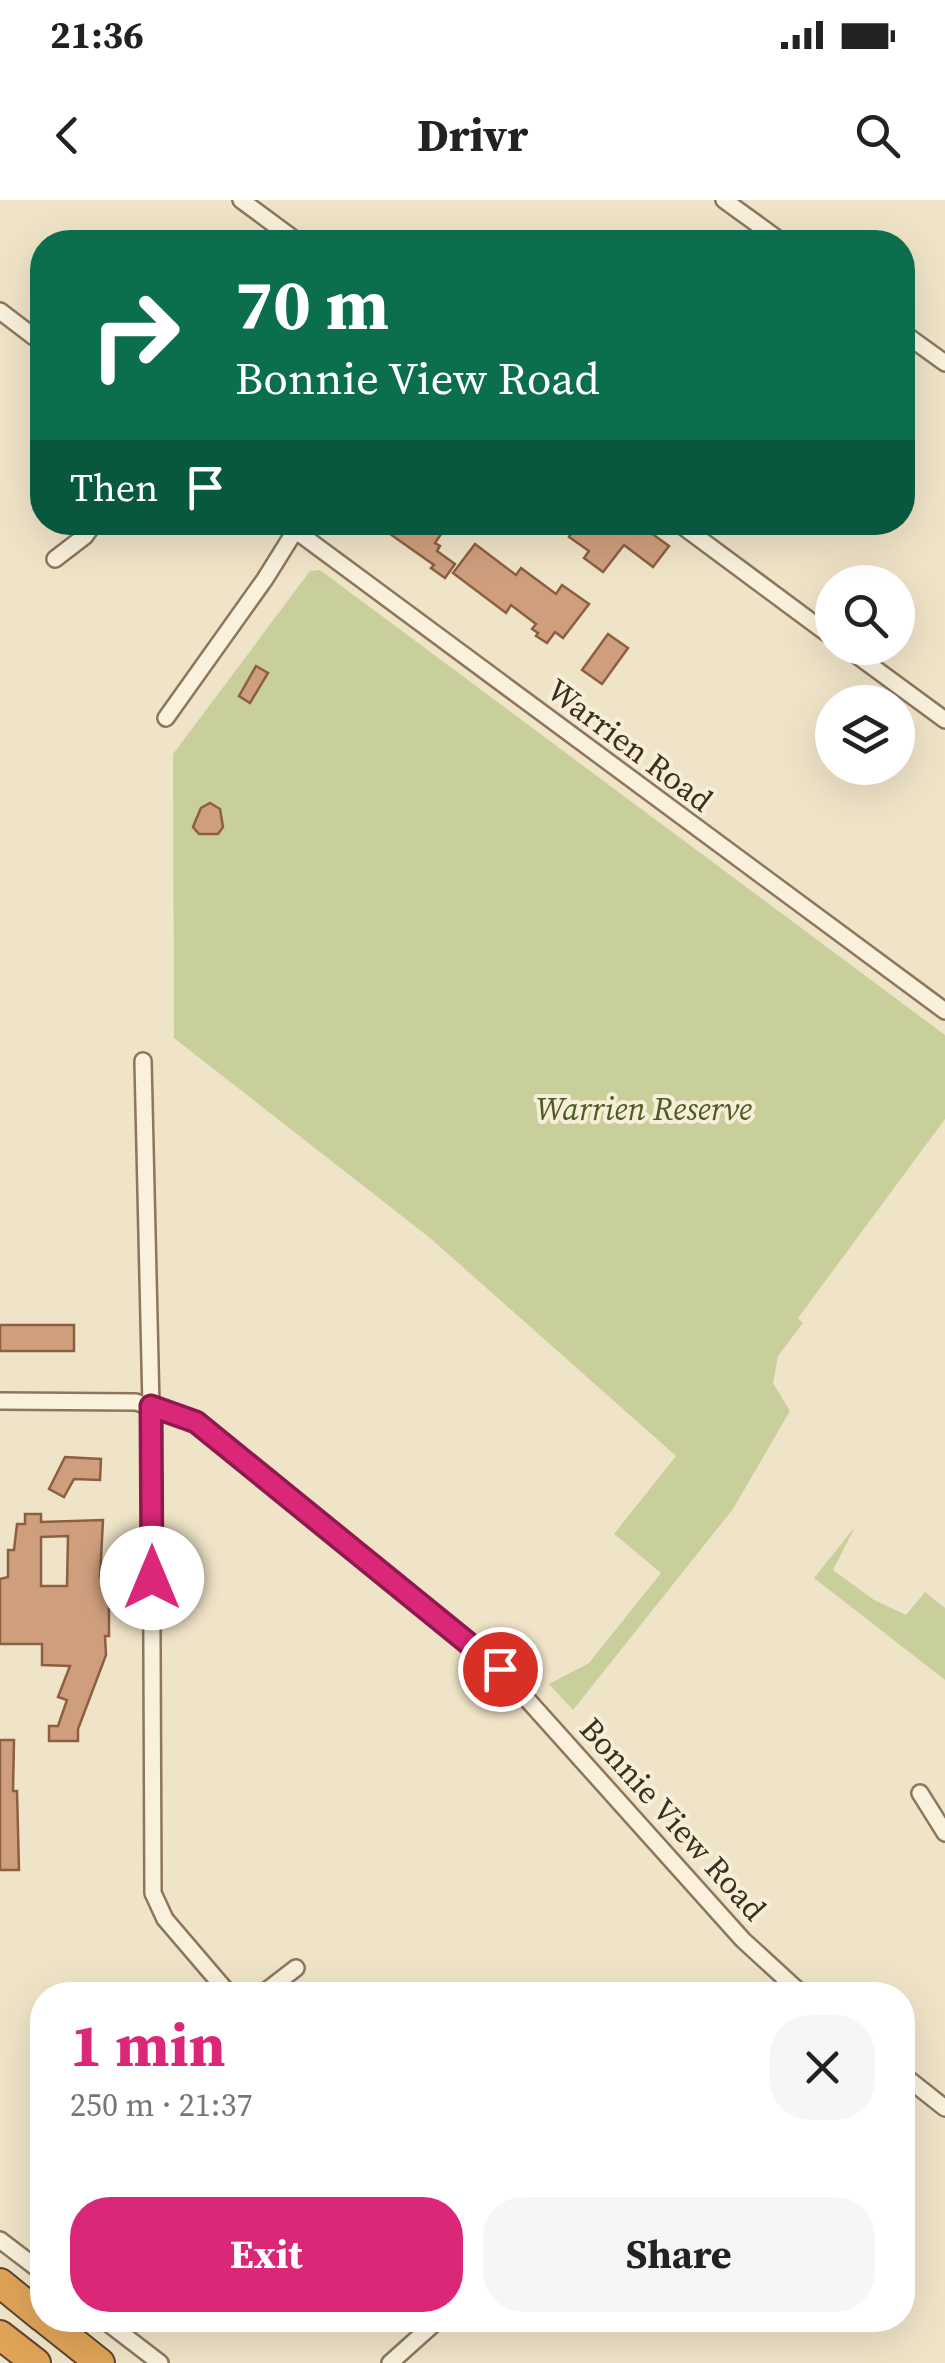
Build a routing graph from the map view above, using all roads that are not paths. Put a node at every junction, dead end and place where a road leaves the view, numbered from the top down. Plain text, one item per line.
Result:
1 (241, 200) edge
2 (724, 200) edge
3 (282, 230) edge
4 (765, 230) edge
5 (0, 311) edge
6 (30, 334) edge
7 (915, 341) edge
8 (945, 363) edge
9 (85, 535) edge
10 (286, 535) edge
11 (302, 535) edge
12 (695, 535) edge
13 (55, 560) dead end
14 (815, 624) edge
15 (869, 665) edge
16 (166, 718) dead end
17 (945, 720) edge
18 (945, 1011) edge
19 (143, 1062) dead end
20 (0, 1401) edge
21 (151, 1406) junction
22 (920, 1793) dead end
23 (945, 1833) edge
24 (296, 1968) dead end
25 (219, 1982) edge
26 (278, 1982) edge
27 (789, 1982) edge
28 (915, 2084) edge
29 (945, 2108) edge
30 (0, 2240) edge
31 (30, 2263) edge
32 (0, 2283) edge
33 (30, 2307) edge
34 (61, 2332) edge
35 (120, 2332) edge
36 (425, 2332) edge
37 (0, 2335) edge
38 (36, 2363) edge
39 (100, 2363) edge
40 (160, 2363) edge
41 (390, 2363) edge

1 - 3 street
2 - 4 street
5 - 6 street
7 - 8 street
9 - 13 street
10 - 16 street
11 - 18 street, Warrien Road
12 - 14 street
15 - 17 street
19 - 21 street
20 - 21 street, Bonnie View Road
21 - 25 street
21 - 27 street, Bonnie View Road
22 - 23 street
24 - 26 street
28 - 29 street
30 - 31 street
32 - 33 highway
34 - 39 highway
35 - 40 street
36 - 41 street
37 - 38 highway

